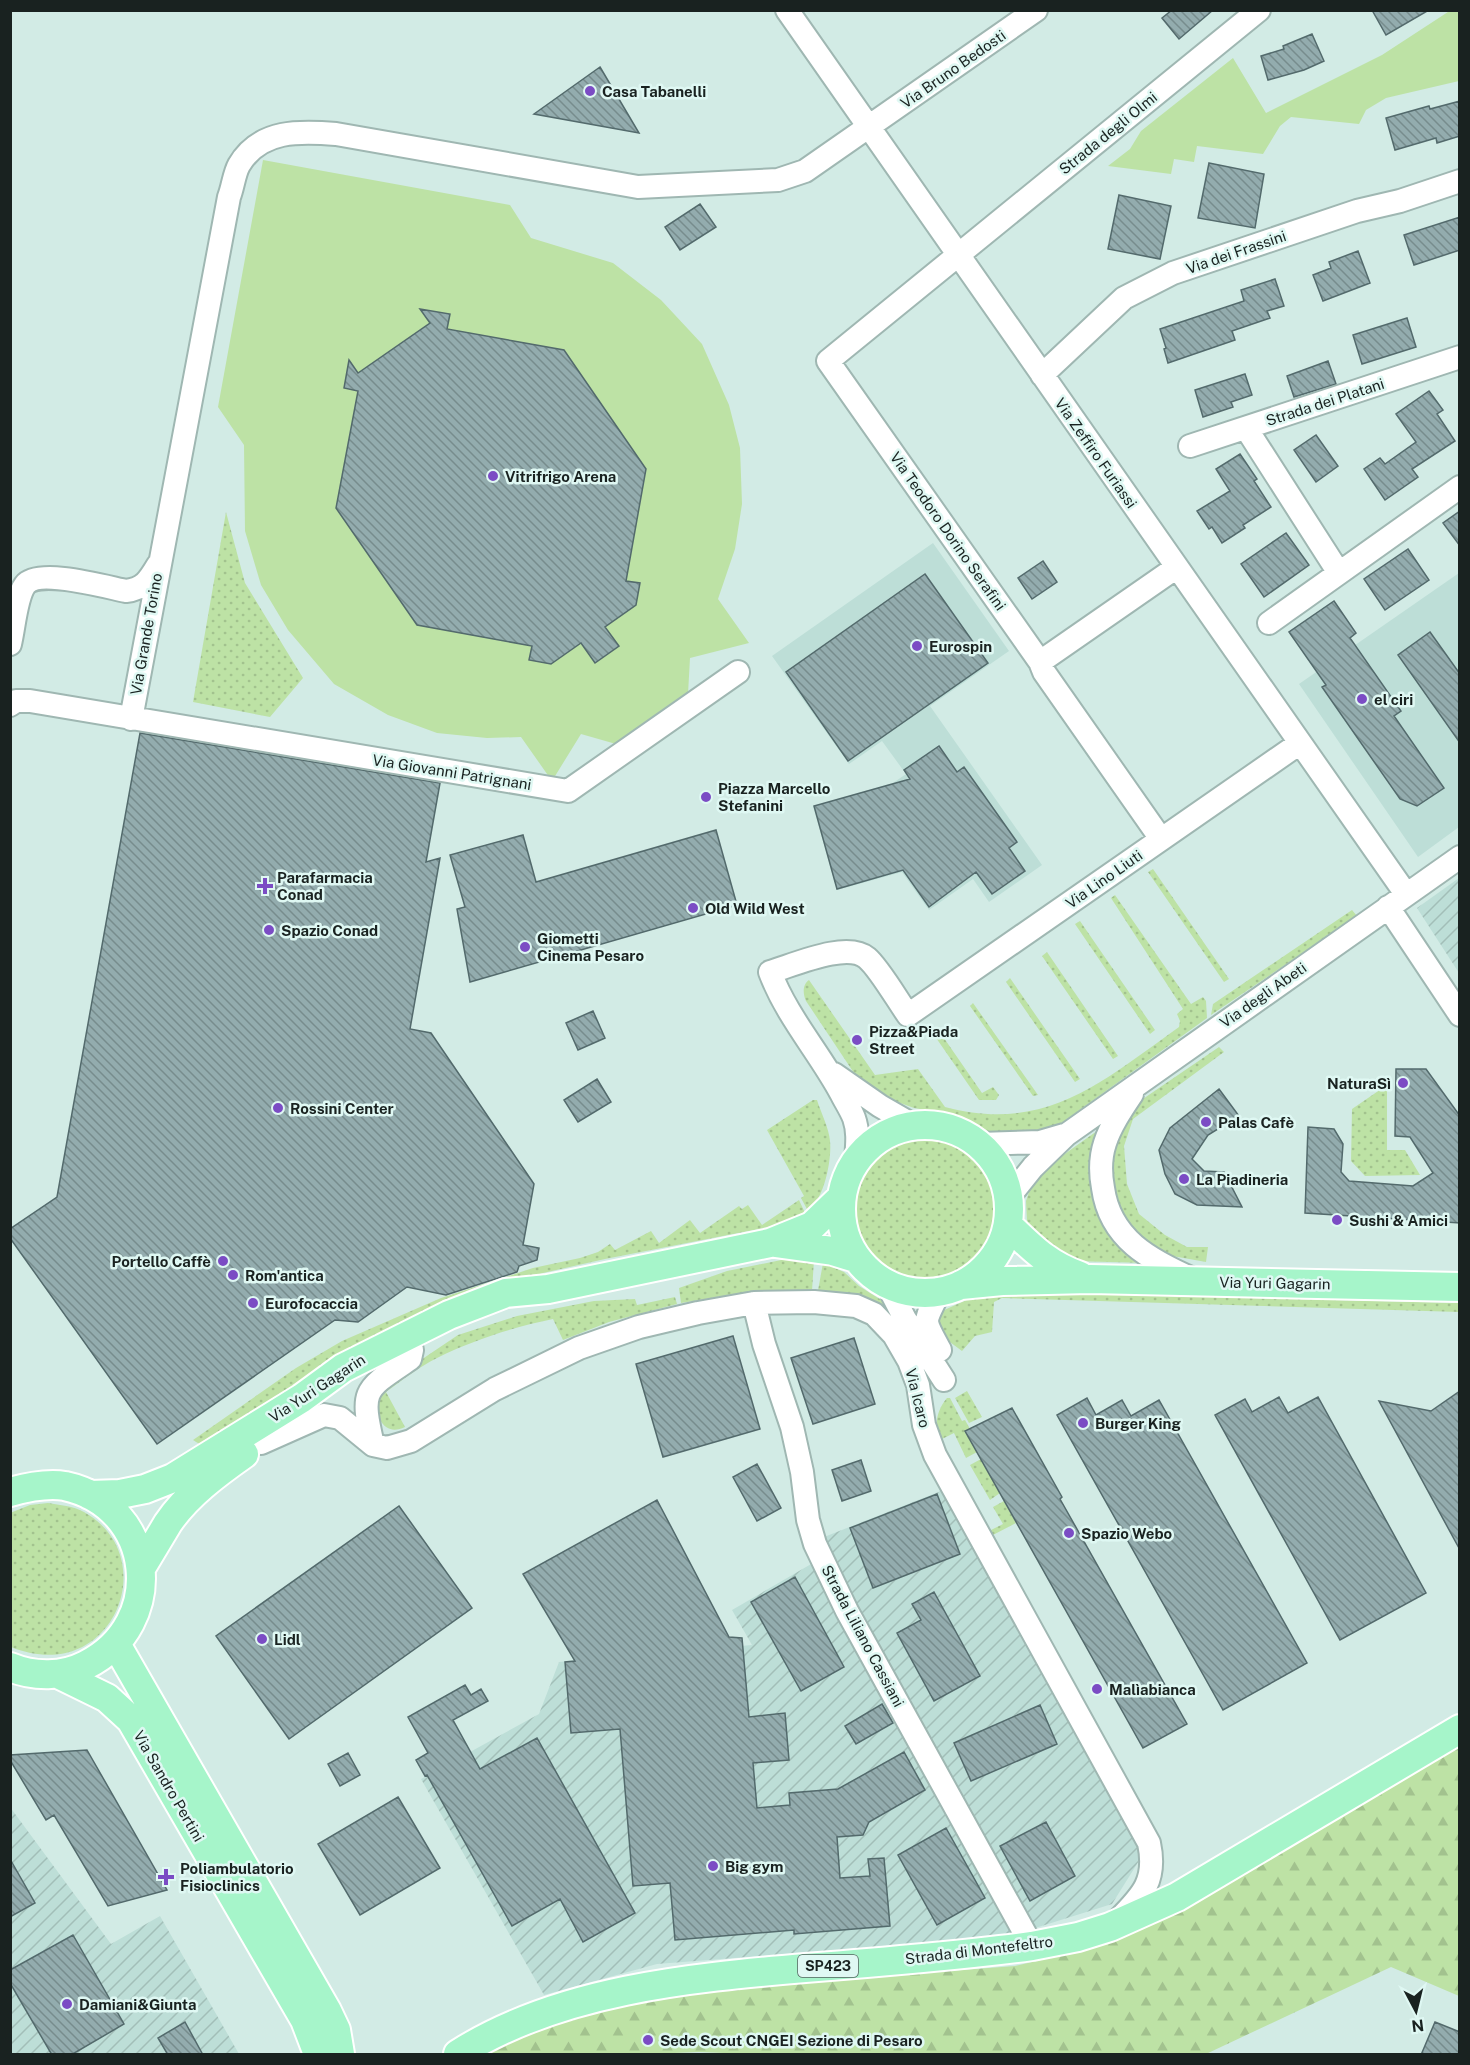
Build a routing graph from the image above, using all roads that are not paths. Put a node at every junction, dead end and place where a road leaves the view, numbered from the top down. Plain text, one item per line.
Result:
1 (787, 10) edge
2 (1036, 10) edge
3 (1258, 10) edge
4 (869, 128) junction
5 (1460, 181) edge
6 (958, 255) junction
7 (1460, 357) edge
8 (1042, 375) junction
9 (1246, 428) junction
10 (1190, 446) dead end
11 (1460, 487) edge
12 (159, 564) junction
13 (1177, 567) junction
14 (1339, 573) junction
15 (1269, 623) dead end
16 (10, 644) edge
17 (1040, 662) junction
18 (738, 672) dead end
19 (10, 705) edge
20 (131, 719) junction
21 (1300, 743) junction
22 (1161, 839) junction
23 (1460, 857) edge
24 (1397, 901) junction
25 (1460, 1015) edge
26 (829, 1070) junction
27 (1139, 1083) junction
28 (913, 1125) junction
29 (1066, 1135) junction
30 (979, 1144) junction
31 (855, 1160) junction
32 (1009, 1197) junction
33 (841, 1198) junction
34 (1008, 1225) junction
35 (770, 1243) junction
36 (856, 1258) junction
37 (1090, 1279) junction
38 (1195, 1281) junction
39 (887, 1284) junction
40 (1460, 1287) edge
41 (548, 1288) junction
42 (950, 1289) junction
43 (754, 1303) junction
44 (412, 1350) junction
45 (944, 1380) junction
46 (922, 1403) junction
47 (261, 1443) junction
48 (373, 1444) junction
49 (19, 1483) edge
50 (90, 1495) junction
51 (141, 1568) junction
52 (116, 1644) junction
53 (10, 1667) edge
54 (58, 1674) junction
55 (1460, 1729) edge
56 (1110, 1927) junction
57 (1032, 1947) junction
58 (336, 2053) edge
59 (458, 2055) edge

1 - 4 street, Via Zeffiro Furiassi
2 - 4 street, Via Bruno Bedosti
3 - 6 street, Strada degli Olmi
4 - 6 street, Via Zeffiro Furiassi
4 - 12 street, Via Bruno Bedosti
5 - 8 street, Via dei Frassini
6 - 8 street, Via Zeffiro Furiassi
6 - 17 street, Via Teodoro Dorino Serafini
7 - 9 street, Strada dei Platani
8 - 13 street, Via Zeffiro Furiassi
9 - 10 street, Strada dei Platani
9 - 14 street
11 - 14 street
12 - 16 street, Via Grande Torino
12 - 20 street, Via Grande Torino
13 - 17 street
13 - 21 street, Via Zeffiro Furiassi
14 - 15 street
17 - 22 street, Via Teodoro Dorino Serafini
18 - 20 street, Via Giovanni Patrignani
19 - 20 street
21 - 22 street, Via Lino Liuti
21 - 24 street, Via Zeffiro Furiassi
22 - 26 street, Via Lino Liuti
23 - 24 street, Via degli Abeti
24 - 25 street
24 - 27 street, Via degli Abeti
26 - 28 street
26 - 31 street
27 - 29 street, Via degli Abeti
27 - 38 street, Via degli Abeti
28 - 30 main road, Via Yuri Gagarin
28 - 31 main road, Via Yuri Gagarin
29 - 30 street, Via degli Abeti
29 - 32 street, Via degli Abeti
30 - 32 main road, Via Yuri Gagarin
31 - 33 main road, Via Yuri Gagarin
32 - 34 main road, Via Yuri Gagarin
33 - 35 main road, Via Yuri Gagarin
33 - 36 main road, Via Yuri Gagarin
34 - 37 main road, Via Yuri Gagarin
34 - 42 main road, Via Yuri Gagarin
35 - 36 main road, Via Yuri Gagarin
35 - 41 main road, Via Yuri Gagarin
36 - 39 main road, Via Yuri Gagarin
37 - 38 main road, Via Yuri Gagarin
37 - 42 main road, Via Yuri Gagarin
38 - 40 main road, Via Yuri Gagarin
39 - 42 main road, Via Yuri Gagarin
39 - 45 street
41 - 44 main road, Via Yuri Gagarin
41 - 50 main road, Via Yuri Gagarin
42 - 45 street
43 - 46 street, Via Icaro
43 - 48 street, Via Icaro
43 - 57 street, Strada Liliano Cassiani
44 - 47 main road, Via Yuri Gagarin
44 - 48 street, Via Yuri Gagarin
45 - 46 street
46 - 56 street, Via Icaro
47 - 48 street, Via Yuri Gagarin
47 - 51 main road, Via Yuri Gagarin
49 - 50 main road
50 - 51 main road
51 - 52 main road
52 - 54 main road
52 - 58 main road, Via Sandro Pertini
53 - 54 main road
54 - 58 main road, Via Sandro Pertini
55 - 56 main road, Strada di Montefeltro / SP423
56 - 57 main road, Strada di Montefeltro / SP423
57 - 59 main road, Strada di Montefeltro / SP423

